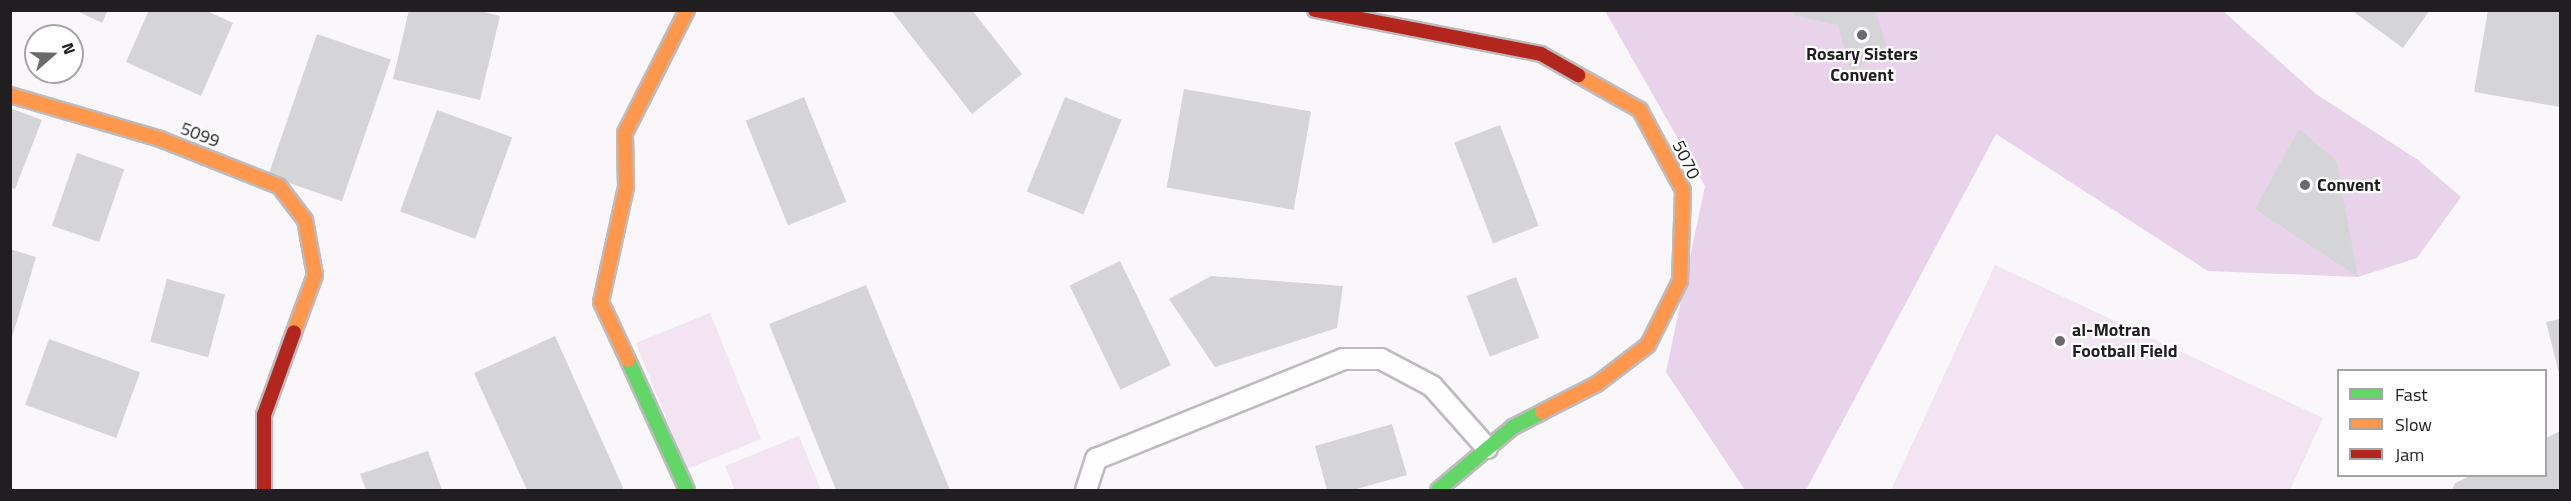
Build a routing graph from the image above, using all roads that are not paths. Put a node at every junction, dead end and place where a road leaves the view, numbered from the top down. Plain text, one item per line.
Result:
1 (687, 10) edge
2 (1315, 10) edge
3 (10, 95) edge
4 (1487, 448) junction
5 (264, 490) edge
6 (687, 490) edge
7 (1086, 490) edge
8 (1438, 490) edge

1 - 6 street
2 - 4 street, 5070
3 - 5 street, 5099
4 - 7 lane
4 - 8 street, 5070

